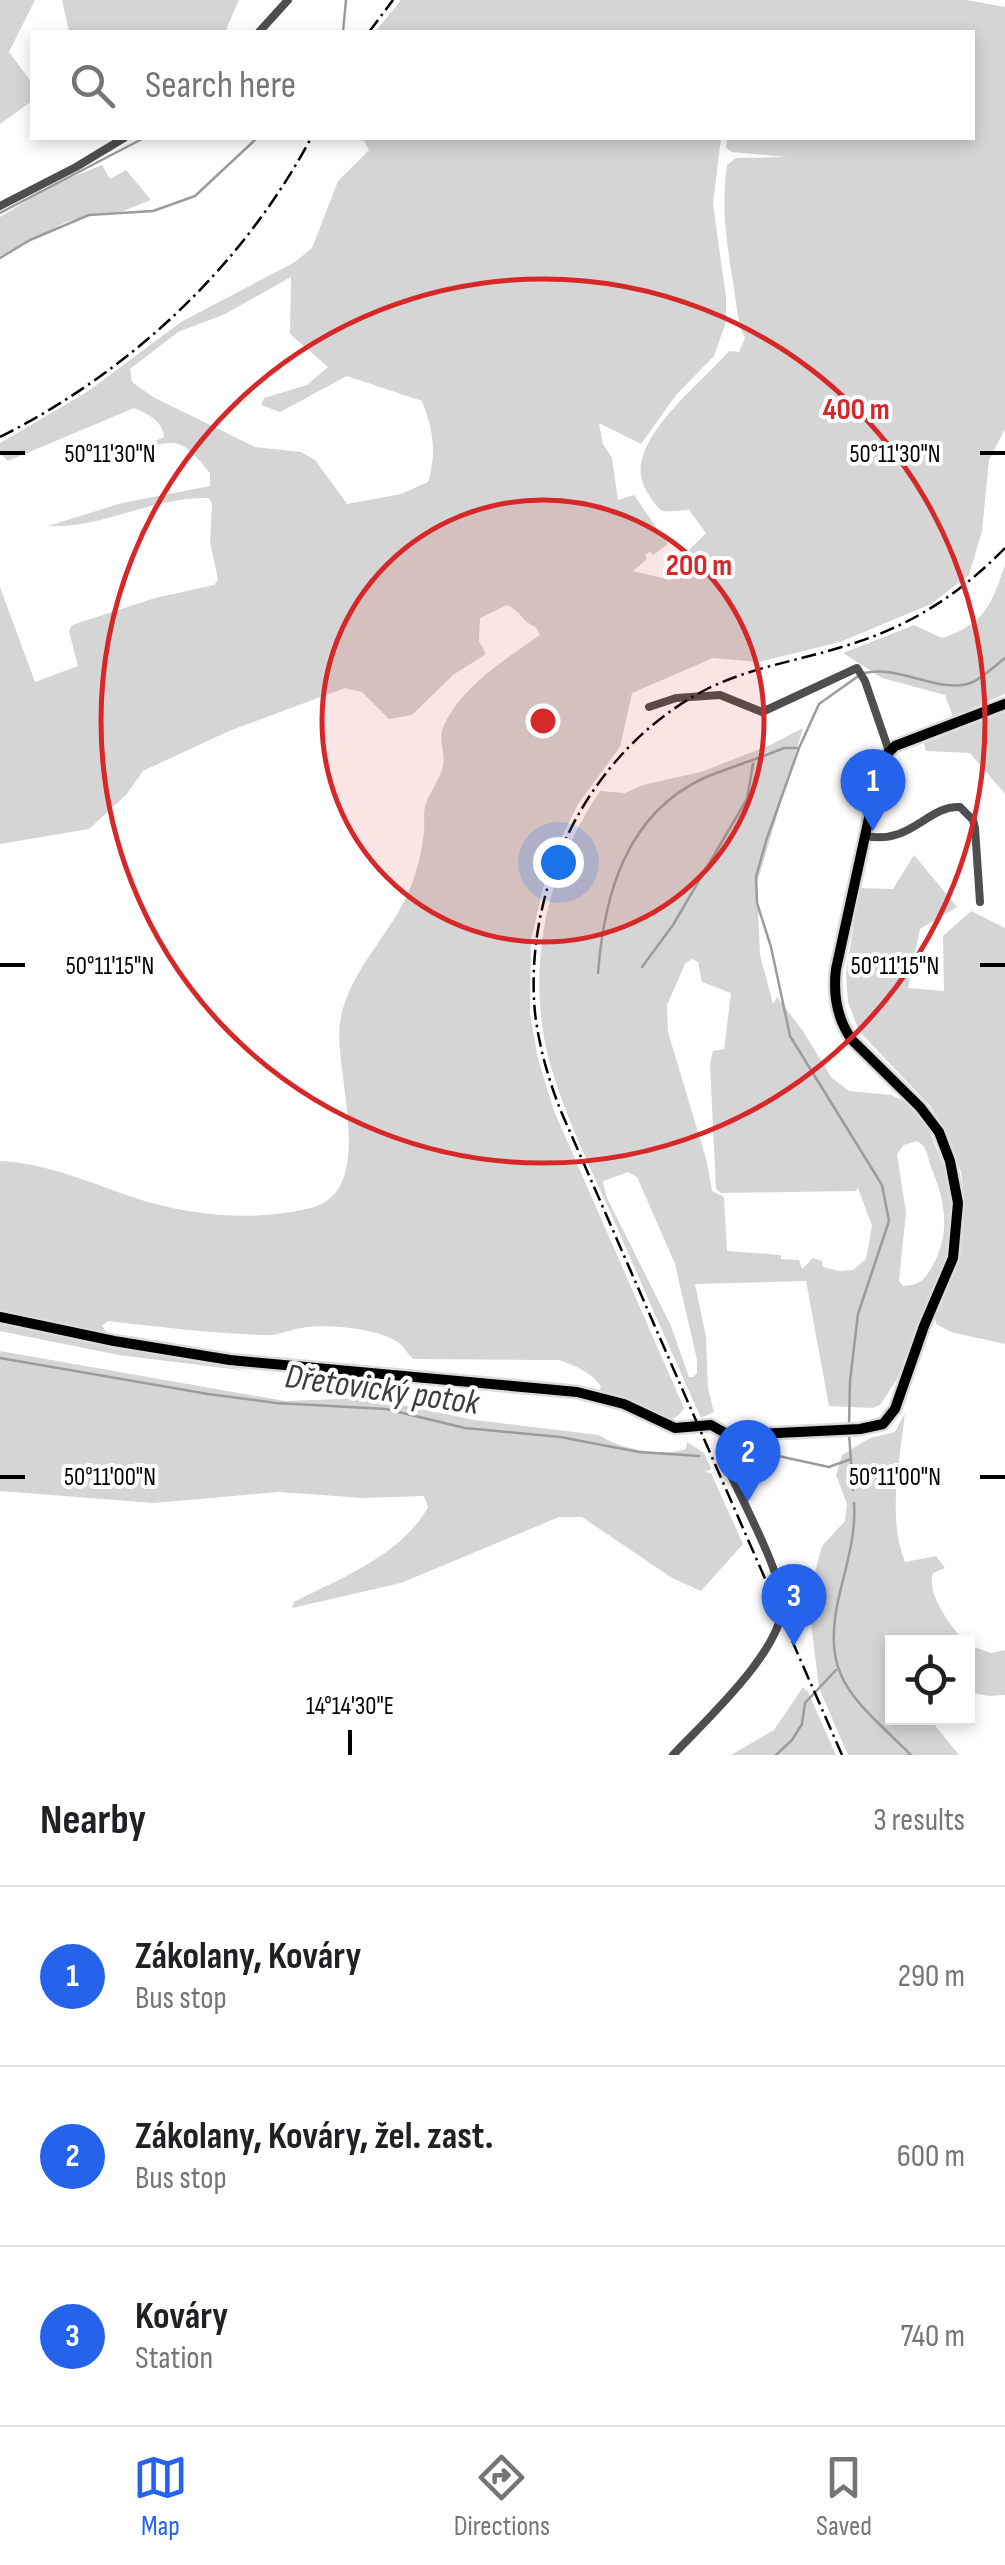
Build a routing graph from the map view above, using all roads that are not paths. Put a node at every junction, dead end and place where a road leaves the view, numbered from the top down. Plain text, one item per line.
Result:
1 (288, 0) edge
2 (261, 30) edge
3 (121, 140) edge
4 (0, 206) edge
5 (1005, 704) edge
6 (650, 707) dead end
7 (889, 750) junction
8 (866, 836) junction
9 (980, 902) dead end
10 (0, 1316) edge
11 (728, 1434) junction
12 (673, 1755) edge

1 - 2 street
3 - 4 street
5 - 7 main road
6 - 7 street
7 - 8 main road
8 - 9 street
8 - 11 main road
10 - 11 main road
11 - 12 street

